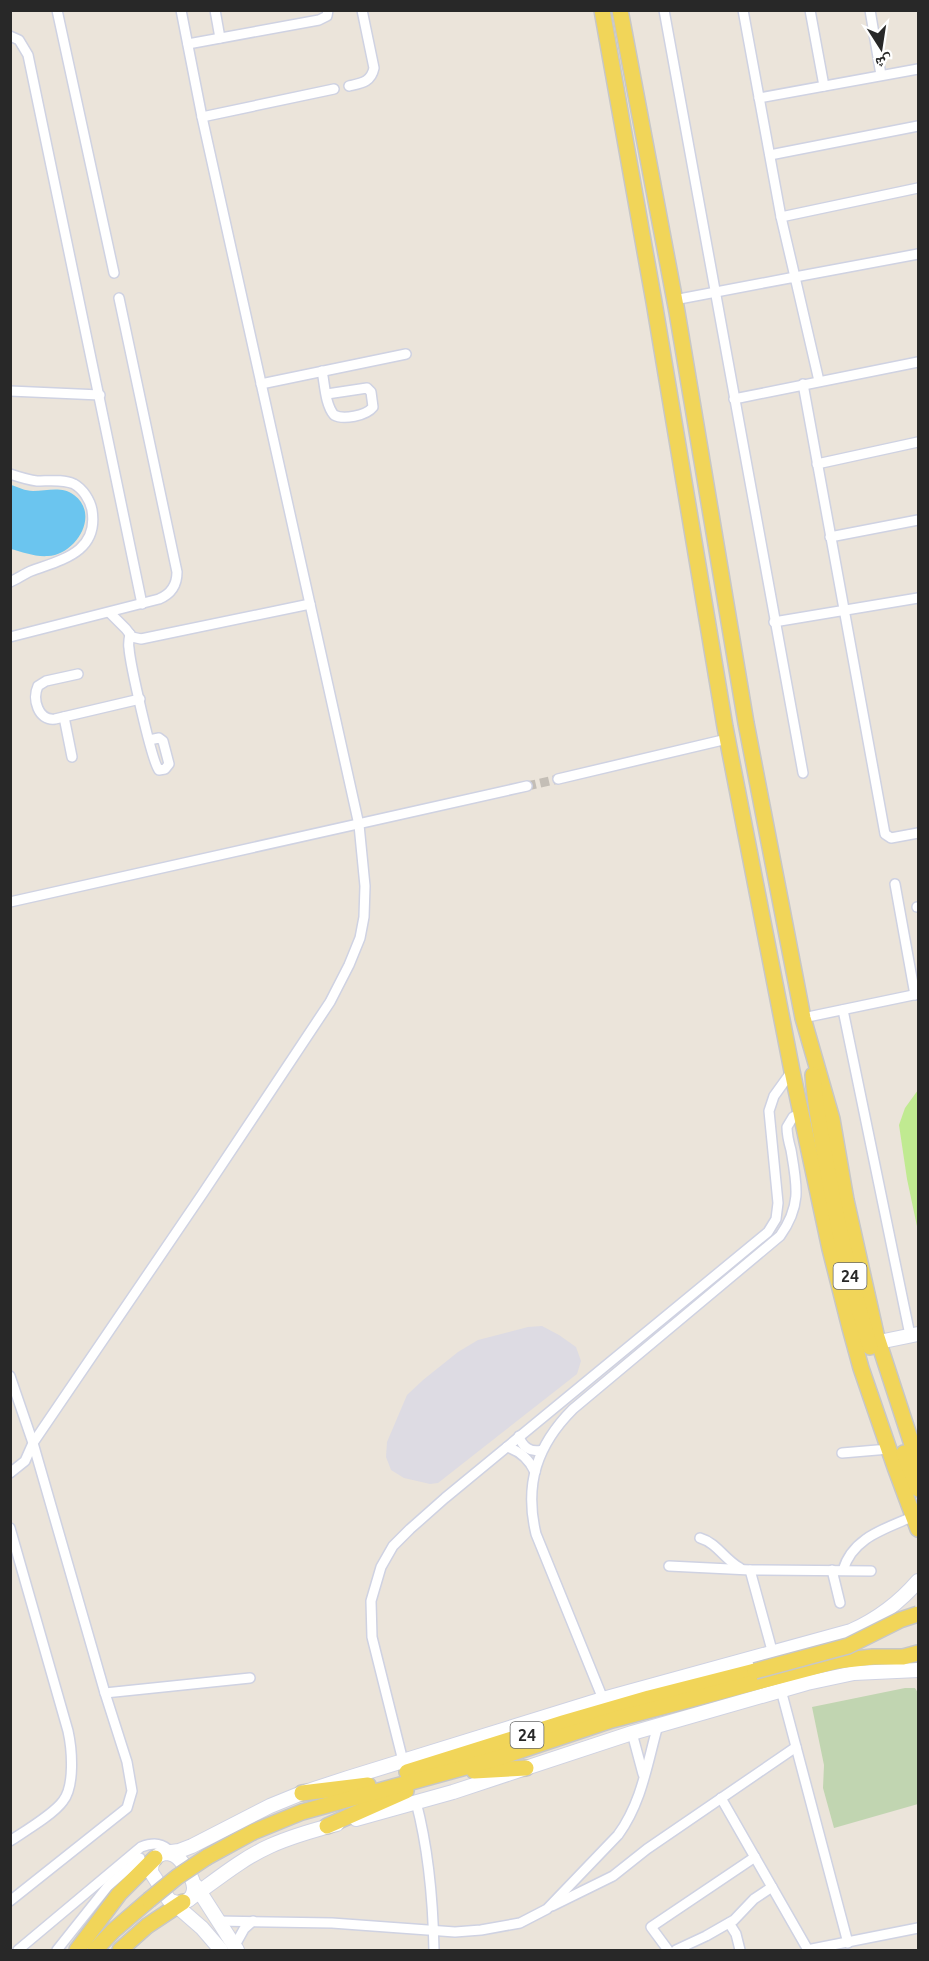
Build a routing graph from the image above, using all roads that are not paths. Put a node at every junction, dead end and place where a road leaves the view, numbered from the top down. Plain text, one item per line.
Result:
1 (57, 10) edge
2 (181, 10) edge
3 (215, 10) edge
4 (328, 10) edge
5 (362, 10) edge
6 (602, 10) edge
7 (620, 10) edge
8 (664, 10) edge
9 (743, 10) edge
10 (810, 10) edge
11 (870, 10) edge
12 (11, 38) edge
13 (220, 38) junction
14 (188, 44) junction
15 (918, 69) edge
16 (881, 75) junction
17 (349, 86) dead end
18 (824, 86) junction
19 (334, 89) dead end
20 (759, 98) junction
21 (202, 117) junction
22 (918, 126) edge
23 (770, 155) junction
24 (918, 188) edge
25 (781, 218) junction
26 (918, 254) edge
27 (114, 273) dead end
28 (795, 277) junction
29 (715, 293) junction
30 (119, 298) dead end
31 (674, 300) junction
32 (406, 354) dead end
33 (918, 362) edge
34 (322, 371) junction
35 (819, 381) junction
36 (261, 384) junction
37 (803, 384) junction
38 (10, 391) edge
39 (327, 394) junction
40 (100, 395) junction
41 (734, 399) junction
42 (918, 442) edge
43 (817, 464) junction
44 (10, 474) edge
45 (918, 520) edge
46 (830, 537) junction
47 (10, 582) edge
48 (917, 598) edge
49 (142, 604) junction
50 (310, 604) junction
51 (131, 607) junction
52 (843, 610) junction
53 (918, 610) edge
54 (110, 613) junction
55 (774, 622) junction
56 (128, 631) junction
57 (10, 637) edge
58 (78, 674) dead end
59 (140, 699) junction
60 (64, 717) junction
61 (746, 723) junction
62 (726, 733) junction
63 (149, 740) dead end
64 (72, 758) dead end
65 (802, 772) dead end
66 (558, 779) tunnel mouth
67 (526, 786) tunnel mouth
68 (359, 825) junction
69 (918, 833) edge
70 (895, 884) dead end
71 (10, 902) edge
72 (917, 994) edge
73 (843, 1010) junction
74 (803, 1018) junction
75 (813, 1056) junction
76 (792, 1071) junction
77 (801, 1113) junction
78 (914, 1335) edge
79 (879, 1342) junction
80 (10, 1376) edge
81 (913, 1430) edge
82 (519, 1436) junction
83 (33, 1443) junction
84 (507, 1447) junction
85 (889, 1449) junction
86 (542, 1450) junction
87 (842, 1453) dead end
88 (918, 1463) edge
89 (534, 1472) junction
90 (10, 1473) edge
91 (918, 1489) edge
92 (916, 1522) edge
93 (10, 1528) edge
94 (700, 1538) dead end
95 (669, 1566) dead end
96 (746, 1570) junction
97 (832, 1570) junction
98 (843, 1570) junction
99 (871, 1571) dead end
100 (918, 1581) edge
101 (840, 1603) dead end
102 (918, 1616) edge
103 (866, 1625) junction
104 (918, 1653) edge
105 (773, 1654) junction
106 (918, 1663) edge
107 (892, 1670) junction
108 (918, 1670) edge
109 (757, 1676) junction
110 (250, 1678) dead end
111 (781, 1690) junction
112 (105, 1693) junction
113 (603, 1699) junction
114 (569, 1710) junction
115 (585, 1717) junction
116 (658, 1725) junction
117 (632, 1733) junction
118 (463, 1743) junction
119 (796, 1747) junction
120 (403, 1761) junction
121 (526, 1768) junction
122 (439, 1770) junction
123 (644, 1777) junction
124 (368, 1785) junction
125 (302, 1793) junction
126 (721, 1798) junction
127 (416, 1802) junction
128 (303, 1812) junction
129 (327, 1826) junction
130 (10, 1841) edge
131 (755, 1857) junction
132 (155, 1859) junction
133 (772, 1887) junction
134 (185, 1897) junction
135 (10, 1902) edge
136 (547, 1909) junction
137 (218, 1921) junction
138 (253, 1921) junction
139 (729, 1923) junction
140 (918, 1928) edge
141 (434, 1930) junction
142 (848, 1943) junction
143 (230, 1949) edge
144 (18, 1950) edge
145 (57, 1950) edge
146 (77, 1950) edge
147 (95, 1950) edge
148 (120, 1950) edge
149 (434, 1950) edge
150 (668, 1950) edge
151 (676, 1950) edge
152 (740, 1950) edge
153 (808, 1950) edge

1 - 27 street
2 - 14 street
3 - 13 street
4 - 13 street
5 - 17 street
6 - 62 main road
7 - 31 main road
8 - 29 street
9 - 20 street
10 - 18 street
11 - 16 street
12 - 40 street
13 - 14 street
14 - 21 street
15 - 16 street
16 - 18 street
18 - 20 street
19 - 21 street
20 - 23 street
21 - 36 street
22 - 23 street
23 - 25 street
24 - 25 street
25 - 28 street
26 - 28 street
28 - 29 street
28 - 35 street
29 - 31 street
29 - 41 street
30 - 49 street
31 - 61 main road
32 - 34 street
33 - 35 street
34 - 36 street
34 - 39 street
35 - 37 street
36 - 50 street
37 - 41 street
37 - 43 street
38 - 40 street
39 - 39 street
40 - 49 street
41 - 55 street
42 - 43 street
43 - 46 street
44 - 47 street
45 - 46 street
46 - 52 street
48 - 52 street
48 - 53 street
49 - 51 street
50 - 56 street
50 - 68 street
51 - 54 street
51 - 56 street
52 - 55 street
52 - 69 street
54 - 56 street
54 - 57 street
55 - 65 street
56 - 59 street
58 - 60 street
59 - 60 street
59 - 63 street
60 - 64 street
61 - 62 main road
61 - 74 main road
62 - 66 street
62 - 76 main road
67 - 68 street
68 - 71 street
68 - 83 street
70 - 72 street
72 - 73 street
73 - 74 street
73 - 78 street
74 - 75 main road
75 - 79 main road
75 - 91 main road, 24
76 - 77 main road
76 - 82 street
77 - 85 main road
77 - 86 street
78 - 79 street
79 - 81 main road
80 - 83 street
81 - 88 main road
82 - 84 street
82 - 86 street
83 - 90 street
83 - 112 street
84 - 89 street
84 - 120 street
85 - 87 street
85 - 92 main road
86 - 89 street
89 - 113 street
92 - 98 street
93 - 130 street
94 - 96 street
95 - 96 street
96 - 97 street
96 - 105 street
97 - 98 street
97 - 101 street
98 - 99 street
100 - 103 street
102 - 103 street
102 - 109 main road, 24, bridge
103 - 105 street
104 - 109 main road, 24
105 - 113 street
106 - 107 street
107 - 108 street
107 - 111 street
109 - 115 main road, 24
109 - 122 main road, 24
110 - 112 street
111 - 116 street
111 - 119 street
112 - 135 street
113 - 114 street
114 - 115 main road
114 - 118 street
115 - 122 main road, 24
116 - 117 street
116 - 123 street
117 - 121 street
117 - 123 street
118 - 120 street
118 - 122 main road
119 - 126 street
119 - 142 street
120 - 125 street
121 - 122 main road
121 - 127 street
122 - 124 main road, 24
122 - 128 main road, 24
122 - 129 main road
123 - 136 street
124 - 125 main road
124 - 128 main road, 24
125 - 132 street
126 - 131 street
126 - 136 street
127 - 129 street
127 - 141 street
128 - 147 main road, 24, bridge
129 - 134 street
131 - 133 street
131 - 150 street
132 - 134 street
132 - 134 street
132 - 144 street
132 - 145 street
132 - 146 main road
133 - 139 street
133 - 153 street
134 - 137 street
134 - 143 street
134 - 148 main road
136 - 141 street
137 - 138 street
137 - 143 street
138 - 141 street
138 - 143 street
139 - 151 street
139 - 152 street
140 - 142 street
141 - 149 street
142 - 153 street

